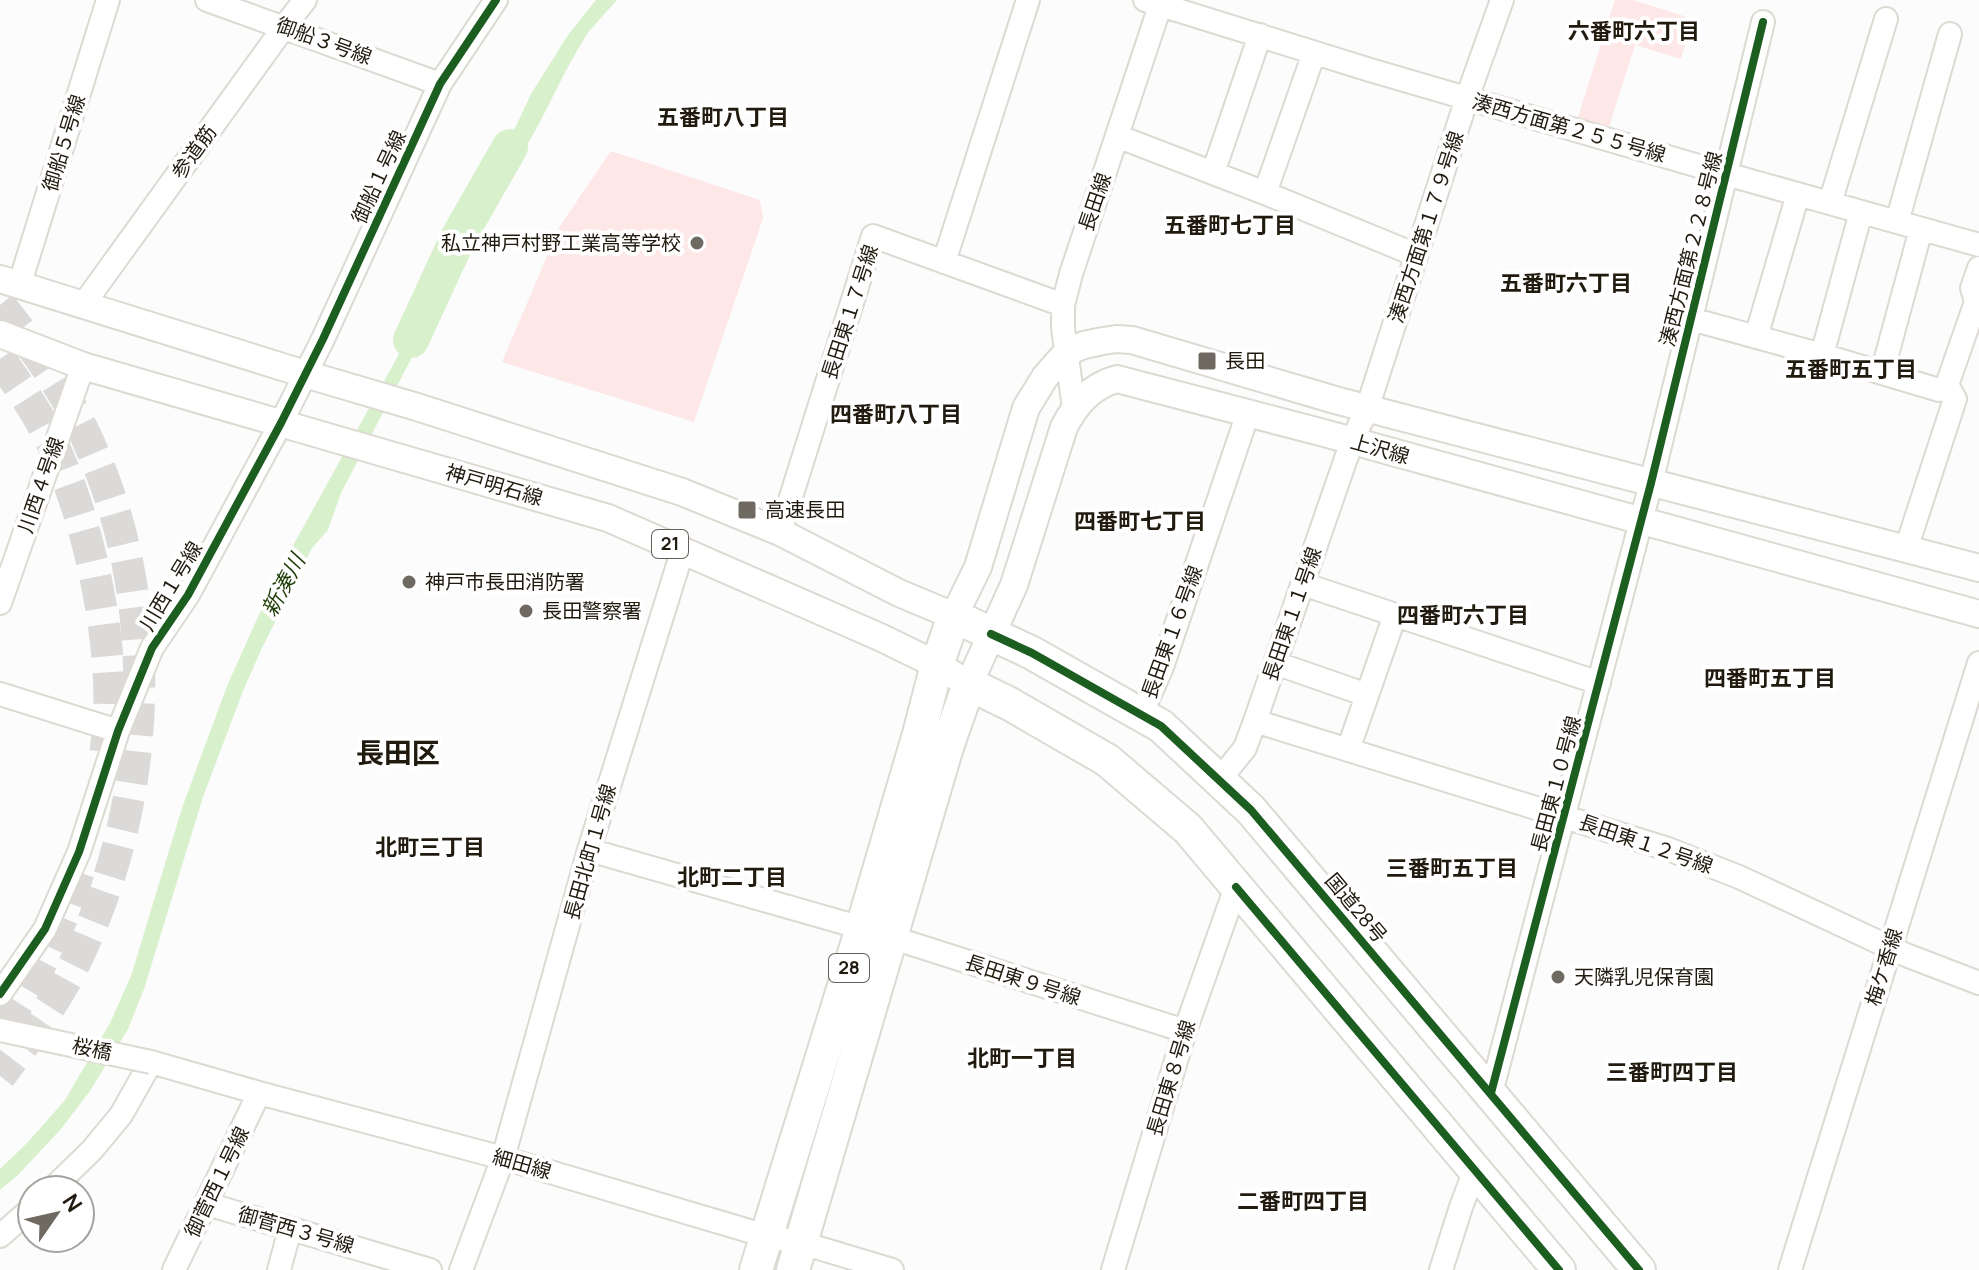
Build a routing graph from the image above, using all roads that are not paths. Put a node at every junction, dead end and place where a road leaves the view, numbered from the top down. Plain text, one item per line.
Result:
1 (108, 0) edge
2 (207, 0) edge
3 (305, 0) edge
4 (496, 0) edge
5 (1028, 0) edge
6 (1502, 0) edge
7 (1156, 1) edge
8 (1886, 19) dead end
9 (1763, 22) dead end
10 (284, 27) junction
11 (1950, 34) dead end
12 (1260, 35) junction
13 (1314, 53) junction
14 (440, 84) junction
15 (1467, 98) junction
16 (1117, 136) junction
17 (1213, 173) junction
18 (1726, 174) junction
19 (1265, 193) junction
20 (1798, 194) junction
21 (1830, 203) junction
22 (1861, 212) junction
23 (1897, 222) junction
24 (1921, 229) junction
25 (1979, 245) edge
26 (1416, 255) junction
27 (944, 262) junction
28 (1979, 268) edge
29 (10, 282) edge
30 (83, 305) junction
31 (1063, 305) junction
32 (1691, 319) junction
33 (0, 334) edge
34 (1756, 337) junction
35 (1067, 352) junction
36 (1822, 355) junction
37 (83, 366) junction
38 (1882, 373) junction
39 (316, 378) junction
40 (1947, 385) junction
41 (1074, 408) junction
42 (1367, 409) junction
43 (1248, 413) junction
44 (292, 426) junction
45 (1352, 441) junction
46 (1651, 483) junction
47 (1641, 522) junction
48 (780, 532) junction
49 (683, 549) junction
50 (1906, 549) junction
51 (1979, 568) edge
52 (1303, 584) junction
53 (0, 603) edge
54 (1979, 614) edge
55 (1395, 615) junction
56 (954, 616) junction
57 (991, 634) junction
58 (1275, 663) junction
59 (1979, 663) edge
60 (937, 665) junction
61 (1599, 683) junction
62 (969, 684) junction
63 (0, 694) edge
64 (1367, 695) junction
65 (1141, 715) junction
66 (1255, 721) junction
67 (118, 731) junction
68 (1348, 750) junction
69 (1220, 779) junction
70 (1565, 817) junction
71 (589, 850) junction
72 (1236, 887) junction
73 (862, 928) junction
74 (892, 939) junction
75 (1891, 947) junction
76 (1979, 983) edge
77 (0, 994) edge
78 (0, 1030) edge
79 (1185, 1031) junction
80 (151, 1062) junction
81 (259, 1093) junction
82 (1491, 1093) junction
83 (503, 1158) junction
84 (1475, 1170) junction
85 (67, 1174) edge
86 (207, 1204) junction
87 (16, 1222) edge
88 (290, 1229) junction
89 (0, 1236) edge
90 (766, 1236) junction
91 (798, 1257) edge
92 (174, 1270) edge
93 (279, 1270) edge
94 (430, 1270) edge
95 (461, 1270) edge
96 (756, 1270) edge
97 (892, 1270) edge
98 (1113, 1270) edge
99 (1441, 1270) edge
100 (1559, 1270) edge
101 (1639, 1270) edge
102 (1790, 1270) edge

1 - 29 street, 御船５号線
2 - 10 street, 御船３号線
3 - 10 street, 参道筋
4 - 14 street, 御船１号線
5 - 27 street
6 - 15 street, 湊西方面第１７９号線
7 - 12 street, 湊西方面第２５５号線
7 - 16 street, 長田線
8 - 21 street
9 - 18 street, 湊西方面第２２８号線
10 - 14 street, 御船３号線
10 - 30 street, 参道筋
11 - 23 street
12 - 13 street, 湊西方面第２５５号線
12 - 17 street
13 - 15 street, 湊西方面第２５５号線
13 - 19 street
14 - 39 street, 御船１号線
15 - 18 street, 湊西方面第２５５号線
15 - 26 street, 湊西方面第１７９号線
16 - 17 street
16 - 31 street, 長田線
17 - 19 street
18 - 20 street, 湊西方面第２５５号線
18 - 32 street, 湊西方面第２２８号線
19 - 26 street
20 - 21 street, 湊西方面第２５５号線
20 - 34 street
21 - 22 street, 湊西方面第２５５号線
22 - 23 street, 湊西方面第２５５号線
22 - 36 street
23 - 24 street, 湊西方面第２５５号線
24 - 25 street, 湊西方面第２５５号線
24 - 38 street
26 - 42 street, 湊西方面第１７９号線
27 - 31 street, 長田東１７号線
27 - 48 street, 長田東１７号線
28 - 40 street
29 - 30 main road
30 - 39 main road
31 - 35 street, 長田線
32 - 34 street
32 - 46 street, 湊西方面第２２８号線
33 - 37 main road, 神戸明石線 / 21
34 - 36 street
35 - 41 street, 長田線
35 - 42 main road, 上沢線
35 - 56 main road
36 - 38 street
37 - 44 main road, 神戸明石線 / 21
37 - 53 street, 川西４号線
38 - 40 street
39 - 44 street, 川西１号線
39 - 48 main road
40 - 50 street
41 - 43 main road, 上沢線
41 - 57 main road, 上沢線
42 - 45 street, 湊西方面第１７９号線
42 - 46 main road, 上沢線
43 - 45 main road, 上沢線
43 - 65 street, 長田東１６号線
44 - 49 main road, 神戸明石線 / 21
44 - 67 street, 川西１号線
45 - 47 main road, 上沢線
45 - 52 street, 長田東１１号線
46 - 47 street, 長田東１０号線
46 - 50 main road, 上沢線
47 - 54 main road, 上沢線
47 - 61 street, 長田東１０号線
48 - 56 main road
49 - 60 main road, 神戸明石線 / 21
49 - 71 street, 長田北町１号線
50 - 51 main road, 上沢線
52 - 55 street
52 - 58 street, 長田東１１号線
55 - 61 street
55 - 64 street
56 - 57 highway, 国道28号
56 - 60 highway, 28
57 - 62 main road, 上沢線
57 - 65 highway, 国道28号
58 - 64 street
58 - 66 street, 長田東１１号線
59 - 75 street, 梅ケ香線
60 - 62 main road, 神戸明石線 / 21
60 - 73 highway, 28
61 - 70 street, 長田東１０号線
62 - 72 highway
62 - 74 highway, 28
63 - 67 street
64 - 68 street
65 - 69 highway, 国道28号
66 - 68 street, 長田東１２号線
66 - 69 street, 長田東１１号線
67 - 77 street, 川西１号線
68 - 70 street, 長田東１２号線
69 - 82 highway, 国道28号
70 - 75 street, 長田東１２号線
70 - 82 street, 長田東１０号線
71 - 73 street, 長田東９号線
71 - 83 street, 長田北町１号線
72 - 79 street, 長田東８号線
72 - 84 highway
73 - 74 street, 長田東９号線
73 - 90 highway, 28
74 - 79 street, 長田東９号線
74 - 91 highway, 28
75 - 76 street, 長田東１２号線
75 - 102 street, 梅ケ香線
78 - 80 street, 桜橋, bridge
79 - 98 street, 長田東８号線
80 - 81 street, 細田線
80 - 85 street
81 - 83 street, 細田線
81 - 86 street, 御菅西１号線
82 - 101 highway, 国道28号
83 - 90 street, 細田線
83 - 95 street, 長田北町１号線
84 - 99 street
84 - 100 highway
86 - 88 street, 御菅西３号線
86 - 92 street, 御菅西１号線
87 - 89 street
88 - 93 street
88 - 94 street, 御菅西３号線
90 - 91 street, 細田線
90 - 96 highway, 28
91 - 97 street, 細田線

